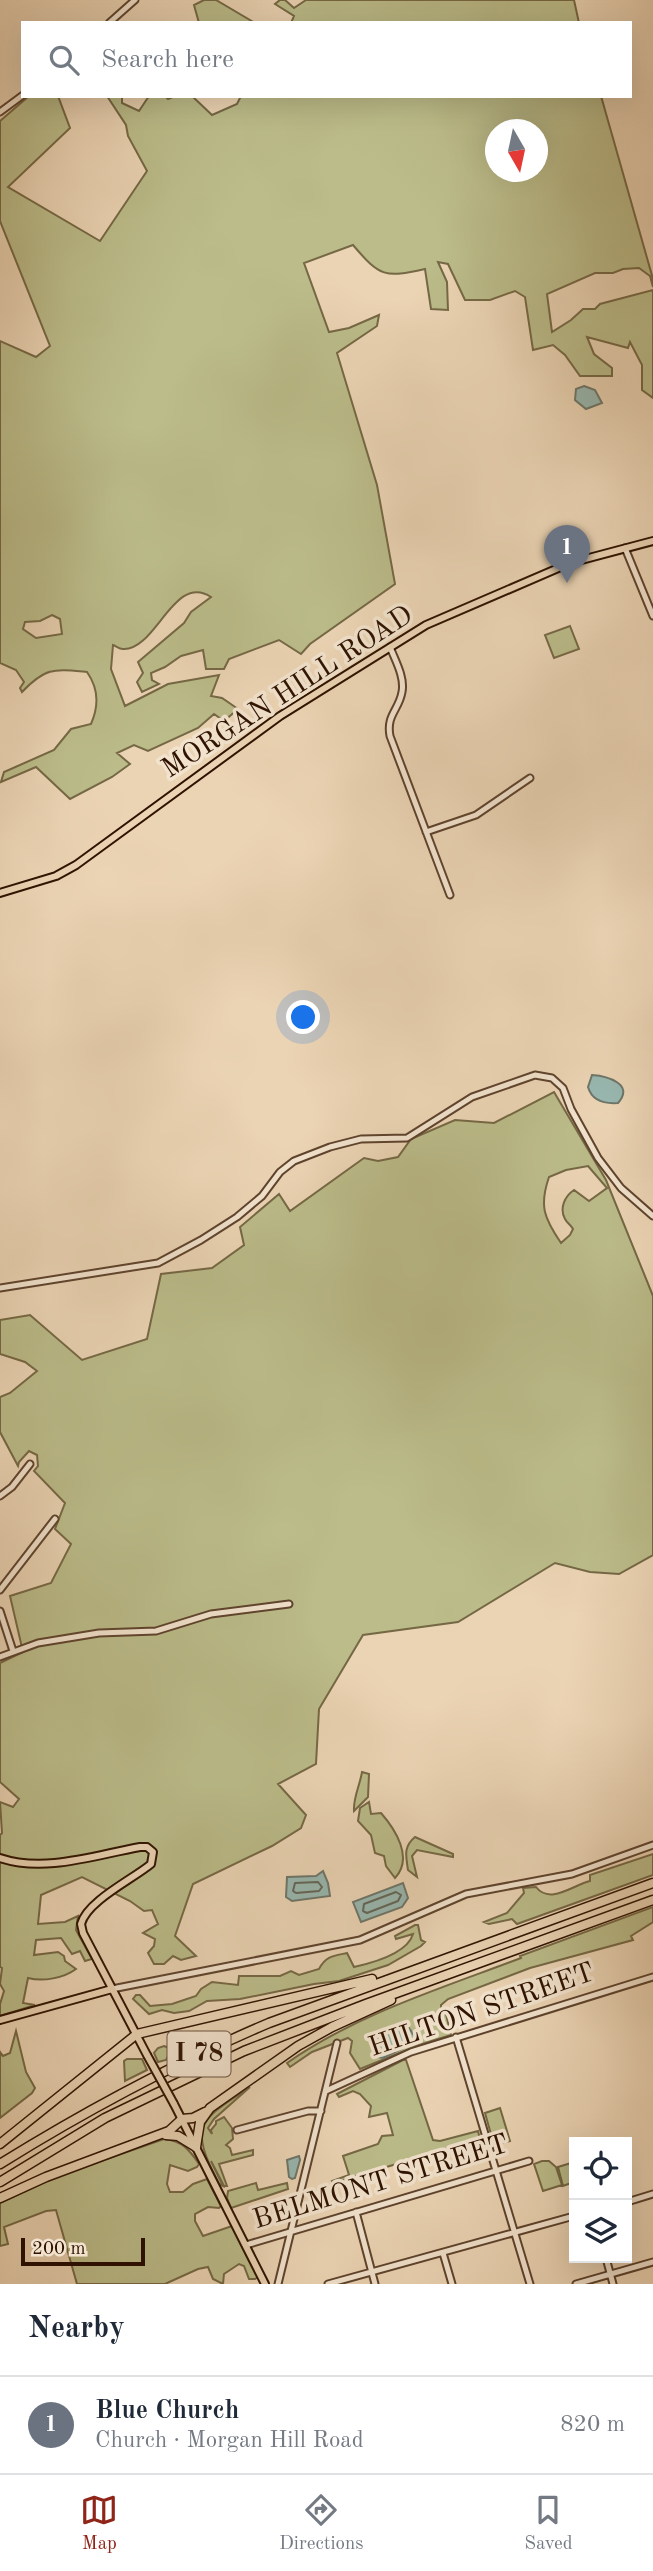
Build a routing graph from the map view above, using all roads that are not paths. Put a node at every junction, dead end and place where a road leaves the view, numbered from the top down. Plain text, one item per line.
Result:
1 (135, 0) edge
2 (111, 21) edge
3 (21, 97) edge
4 (0, 113) edge
5 (653, 541) edge
6 (625, 548) junction
7 (653, 616) edge
8 (390, 647) junction
9 (530, 778) dead end
10 (426, 832) junction
11 (0, 893) edge
12 (450, 895) dead end
13 (653, 1216) edge
14 (0, 1288) edge
15 (30, 1464) dead end
16 (0, 1496) edge
17 (55, 1518) dead end
18 (0, 1590) edge
19 (289, 1604) dead end
20 (0, 1611) edge
21 (13, 1651) junction
22 (0, 1657) edge
23 (653, 1845) edge
24 (0, 1858) edge
25 (653, 1883) edge
26 (653, 1900) edge
27 (411, 1969) junction
28 (444, 1975) junction
29 (653, 1977) edge
30 (112, 1989) junction
31 (0, 2020) edge
32 (137, 2034) junction
33 (456, 2037) junction
34 (337, 2043) dead end
35 (326, 2091) junction
36 (206, 2111) junction
37 (321, 2111) junction
38 (181, 2119) junction
39 (237, 2130) dead end
40 (159, 2135) junction
41 (0, 2144) edge
42 (196, 2147) junction
43 (528, 2161) dead end
44 (0, 2164) edge
45 (496, 2170) junction
46 (0, 2182) edge
47 (653, 2194) edge
48 (0, 2198) edge
49 (632, 2200) edge
50 (356, 2212) junction
51 (569, 2217) edge
52 (291, 2232) junction
53 (514, 2232) junction
54 (246, 2245) junction
55 (443, 2253) junction
56 (653, 2262) edge
57 (607, 2263) edge
58 (371, 2272) junction
59 (610, 2274) junction
60 (265, 2284) edge
61 (278, 2284) edge
62 (328, 2284) edge
63 (375, 2284) edge
64 (452, 2284) edge
65 (530, 2284) edge
66 (576, 2284) edge
67 (613, 2284) edge

1 - 2 street
3 - 4 street
5 - 6 main road, MORGAN HILL ROAD
6 - 7 street
6 - 8 main road, MORGAN HILL ROAD
8 - 10 street
8 - 11 main road, MORGAN HILL ROAD
9 - 10 street
10 - 12 street
13 - 14 street
15 - 16 street
17 - 18 street
19 - 21 street
20 - 21 street
21 - 22 street
23 - 30 street
24 - 30 main road
25 - 27 highway, I 78
26 - 28 highway, I 78
27 - 32 highway
27 - 44 highway, I 78
28 - 36 highway
28 - 46 highway, I 78
29 - 33 street, HILTON STREET
30 - 31 main road
30 - 32 main road
32 - 38 main road, bridge
32 - 41 highway
33 - 35 street, HILTON STREET
33 - 45 street
34 - 35 street
35 - 37 street
36 - 38 highway
36 - 42 highway
37 - 39 street
37 - 52 street
38 - 40 highway
38 - 42 main road
40 - 42 highway
40 - 48 highway
42 - 54 main road
43 - 45 street, BELMONT STREET
45 - 50 street, BELMONT STREET
45 - 53 street
47 - 49 street
50 - 52 street, BELMONT STREET
50 - 58 street
51 - 53 street
52 - 54 street, BELMONT STREET
52 - 61 street
53 - 55 street
53 - 65 street
54 - 60 main road
55 - 58 street
55 - 64 street
56 - 59 street
57 - 59 street
58 - 62 street
58 - 63 street
59 - 66 street
59 - 67 street

